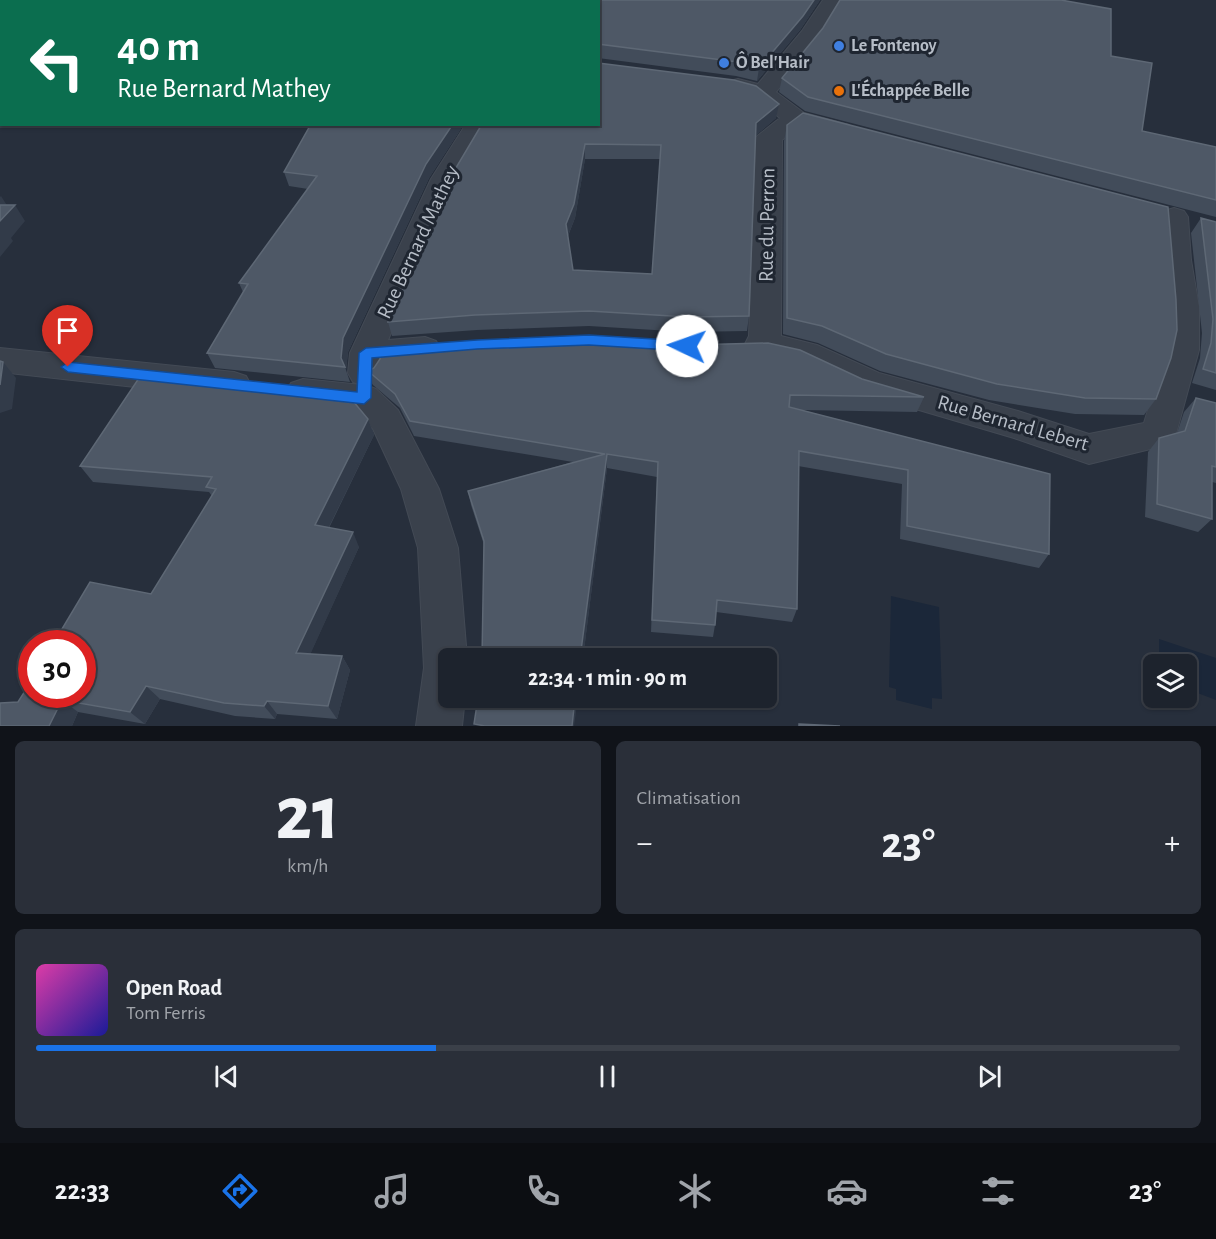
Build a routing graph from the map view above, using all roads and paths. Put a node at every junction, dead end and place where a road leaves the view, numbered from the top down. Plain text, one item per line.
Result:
1 (833, 0) edge
2 (713, 82) edge
3 (763, 93) junction
4 (795, 118) junction
5 (478, 126) edge
6 (864, 136) edge
7 (1173, 217) dead end
8 (765, 344) junction
9 (731, 345) edge
10 (455, 346) edge
11 (366, 353) junction
12 (0, 360) edge
13 (1170, 393) junction
14 (364, 398) junction
15 (1205, 402) edge
16 (439, 726) edge

1 - 3 street
2 - 3 street
3 - 4 street
4 - 6 street
4 - 8 street, Rue du Perron
5 - 11 street, Rue Bernard Mathey
7 - 13 street, Rue Bernard Lebert
8 - 9 street
8 - 13 street, Rue Bernard Lebert
10 - 11 street
11 - 14 street, Rue Bernard Mathey
12 - 14 street
13 - 15 street
14 - 16 street

